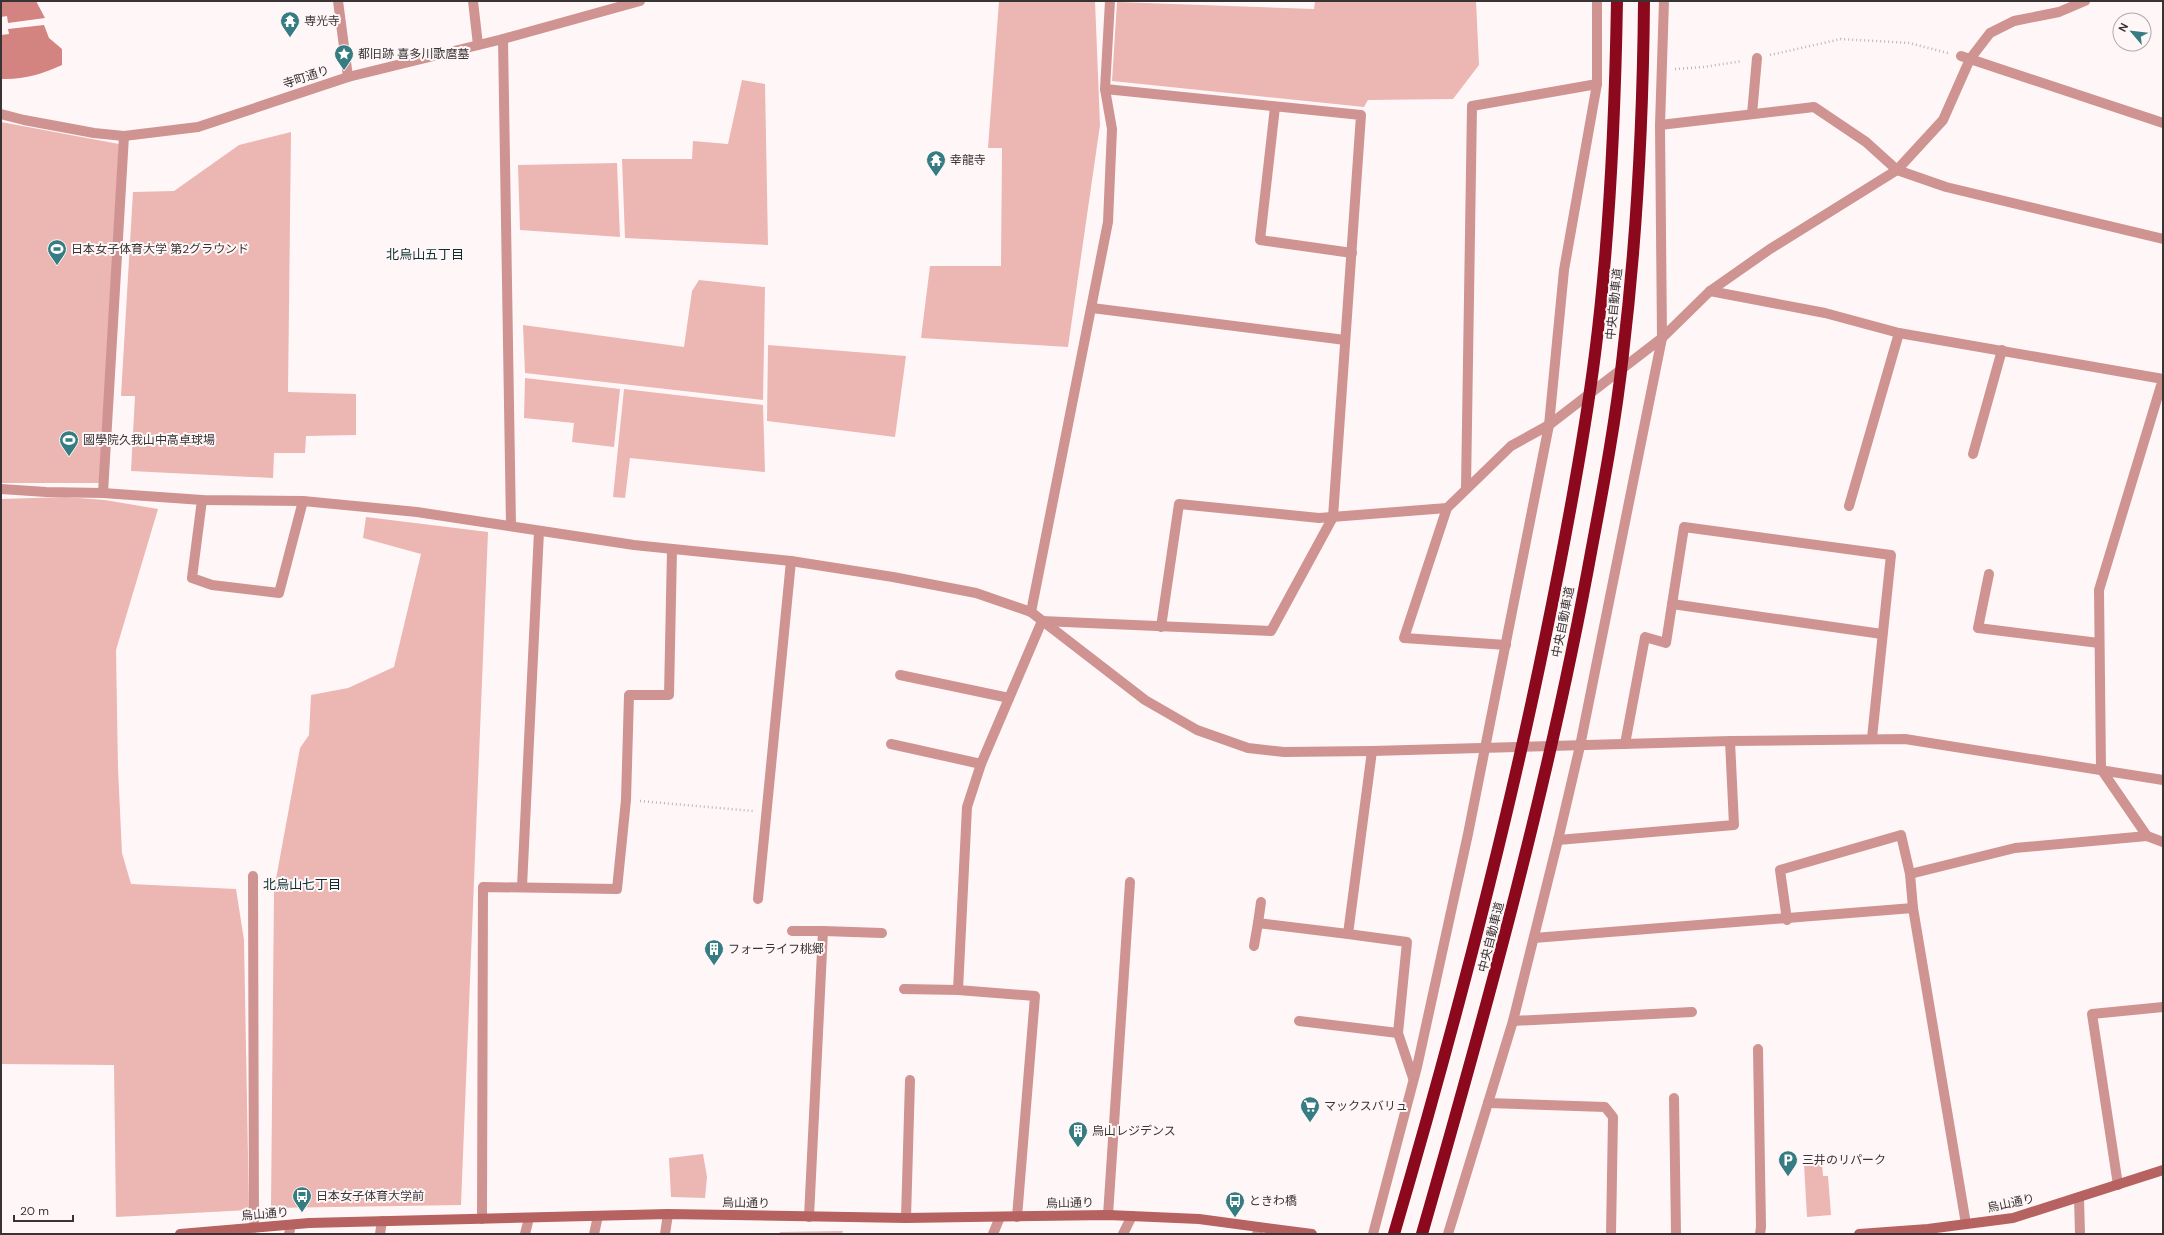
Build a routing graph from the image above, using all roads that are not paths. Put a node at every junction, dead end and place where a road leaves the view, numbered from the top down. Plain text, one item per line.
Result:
1 (338, 1) edge
2 (474, 1) edge
3 (640, 1) edge
4 (1110, 1) edge
5 (1597, 1) edge
6 (1617, 1) edge
7 (1644, 1) edge
8 (1664, 1) edge
9 (2085, 1) edge
10 (503, 39) junction
11 (478, 45) junction
12 (1965, 57) junction
13 (1757, 58) road end
14 (348, 77) junction
15 (1597, 84) junction
16 (1105, 89) junction
17 (1275, 107) junction
18 (1, 114) edge
19 (1752, 114) junction
20 (2163, 124) edge
21 (1660, 125) junction
22 (124, 136) junction
23 (1897, 170) junction
24 (2163, 239) edge
25 (1352, 254) junction
26 (1710, 291) junction
27 (1092, 308) junction
28 (1899, 333) junction
29 (1662, 338) junction
30 (1345, 340) junction
31 (2002, 350) junction
32 (1550, 425) junction
33 (1973, 454) dead end
34 (1466, 488) junction
35 (1, 489) edge
36 (103, 493) junction
37 (202, 500) junction
38 (303, 501) junction
39 (1849, 506) dead end
40 (1447, 508) junction
41 (1333, 517) junction
42 (511, 526) junction
43 (540, 532) junction
44 (672, 549) junction
45 (791, 561) junction
46 (1989, 574) dead end
47 (1672, 604) junction
48 (1031, 612) junction
49 (1042, 621) junction
50 (1161, 627) junction
51 (1882, 634) junction
52 (2100, 643) junction
53 (1506, 645) junction
54 (900, 675) dead end
55 (1009, 698) junction
56 (1872, 738) junction
57 (1730, 741) junction
58 (892, 744) dead end
59 (1625, 744) junction
60 (1580, 746) junction
61 (1484, 749) junction
62 (1372, 751) junction
63 (981, 764) junction
64 (2101, 770) junction
65 (2163, 780) edge
66 (2147, 836) junction
67 (1558, 840) junction
68 (2163, 842) edge
69 (1910, 874) junction
70 (253, 876) dead end
71 (1130, 882) dead end
72 (522, 887) junction
73 (758, 899) dead end
74 (1261, 902) dead end
75 (1913, 908) junction
76 (1787, 920) junction
77 (1258, 923) junction
78 (792, 931) dead end
79 (823, 931) junction
80 (882, 933) dead end
81 (1348, 934) junction
82 (1534, 938) junction
83 (1254, 946) dead end
84 (904, 989) dead end
85 (958, 990) junction
86 (2163, 1007) edge
87 (1692, 1012) dead end
88 (1513, 1020) junction
89 (1299, 1022) dead end
90 (1398, 1033) junction
91 (1758, 1049) dead end
92 (1413, 1078) junction
93 (910, 1080) dead end
94 (1674, 1098) dead end
95 (1488, 1103) junction
96 (2163, 1170) edge
97 (2118, 1185) junction
98 (2079, 1198) junction
99 (668, 1214) junction
100 (1108, 1215) junction
101 (598, 1216) junction
102 (1132, 1216) junction
103 (809, 1217) junction
104 (1000, 1217) junction
105 (1017, 1217) junction
106 (482, 1218) junction
107 (529, 1218) junction
108 (906, 1218) junction
109 (382, 1221) junction
110 (1966, 1224) junction
111 (254, 1228) junction
112 (290, 1229) edge
113 (1258, 1231) edge
114 (180, 1234) edge
115 (380, 1234) edge
116 (525, 1234) edge
117 (594, 1234) edge
118 (665, 1234) edge
119 (993, 1234) edge
120 (1123, 1234) edge
121 (1312, 1234) edge
122 (1373, 1234) edge
123 (1394, 1234) edge
124 (1422, 1234) edge
125 (1448, 1234) edge
126 (1611, 1234) edge
127 (1676, 1234) edge
128 (1760, 1234) edge
129 (1859, 1234) edge
130 (2080, 1234) edge

1 - 14 street
2 - 11 street
3 - 10 street, 寺町通り
4 - 16 street
5 - 15 street
6 - 123 highway, 中央自動車道, bridge
7 - 124 highway, 中央自動車道, bridge
8 - 21 street
9 - 12 street
10 - 11 street, 寺町通り
10 - 42 street
11 - 14 street, 寺町通り
12 - 20 street
12 - 23 street
13 - 19 street
14 - 22 street, 寺町通り
15 - 32 street
15 - 34 street
16 - 17 street
16 - 27 street
17 - 25 street
17 - 25 street
18 - 22 street, 寺町通り
19 - 21 street
19 - 23 street
21 - 29 street
22 - 36 street
23 - 24 street
23 - 26 street
25 - 30 street
26 - 28 street
26 - 29 street
27 - 30 street
27 - 48 street
28 - 31 street
28 - 39 street
29 - 32 street
29 - 60 street
30 - 41 street
31 - 33 street
31 - 52 street
32 - 34 street
32 - 53 street
34 - 40 street
35 - 36 street
36 - 37 street
37 - 38 street
37 - 38 street
38 - 42 street
40 - 41 street
40 - 53 street
41 - 50 street
41 - 50 street
42 - 43 street
43 - 44 street
43 - 72 street
44 - 45 street
44 - 72 street
45 - 48 street
45 - 73 street
46 - 52 street
47 - 51 street
47 - 51 street
47 - 59 street
48 - 49 street
49 - 50 street
49 - 55 street
49 - 62 street
51 - 56 street
52 - 64 street
53 - 61 street
54 - 55 street
55 - 63 street
56 - 57 street
56 - 64 street
57 - 59 street
57 - 67 street
58 - 63 street
59 - 60 street
60 - 61 street
60 - 67 street
61 - 62 street
61 - 92 street
62 - 81 street
63 - 85 street
64 - 65 street
64 - 66 street
66 - 68 street
66 - 69 street
67 - 82 street
69 - 75 street
69 - 76 street
70 - 111 street
71 - 100 street
72 - 106 street
74 - 77 street
75 - 76 street
75 - 110 street
76 - 82 street
77 - 81 street
77 - 83 street
78 - 79 street
79 - 80 street
79 - 103 street
81 - 90 street
82 - 88 street
84 - 85 street
85 - 105 street
86 - 97 street
87 - 88 street
88 - 95 street
89 - 90 street
90 - 92 street
91 - 128 street
92 - 122 street
93 - 108 street
94 - 127 street
95 - 125 street
95 - 126 street
96 - 97 street, 烏山通り
97 - 98 street, 烏山通り
98 - 110 street, 烏山通り
98 - 130 street
99 - 101 street, 烏山通り
99 - 103 street, 烏山通り
99 - 118 street
100 - 102 street, 烏山通り
100 - 105 street, 烏山通り
101 - 107 street, 烏山通り
101 - 117 street
102 - 113 street, 烏山通り
102 - 120 street
103 - 108 street, 烏山通り
104 - 105 street, 烏山通り
104 - 108 street, 烏山通り
104 - 119 street
106 - 107 street, 烏山通り
106 - 109 street, 烏山通り
107 - 116 street
109 - 112 street, 烏山通り
109 - 115 street
110 - 129 street, 烏山通り
111 - 112 street, 烏山通り
111 - 114 street, 烏山通り
113 - 121 street, 烏山通り

